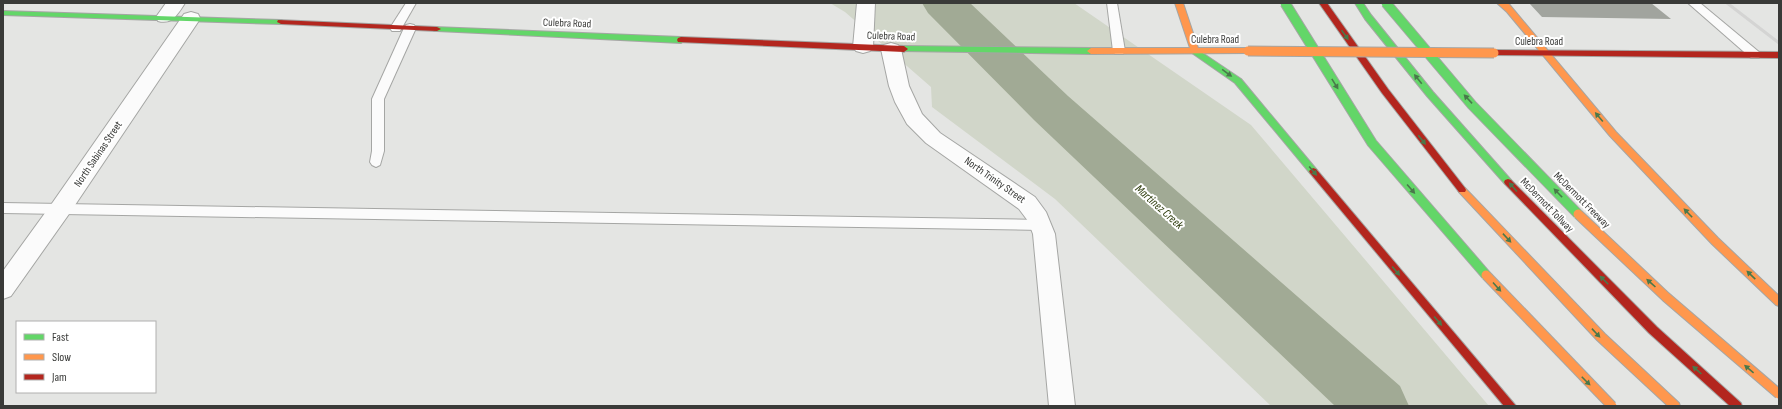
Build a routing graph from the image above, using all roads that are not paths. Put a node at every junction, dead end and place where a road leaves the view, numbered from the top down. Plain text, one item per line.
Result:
1 (176, 3) edge
2 (411, 3) edge
3 (1112, 3) edge
4 (1179, 3) edge
5 (1285, 3) edge
6 (1323, 3) edge
7 (1359, 3) edge
8 (1386, 3) edge
9 (1501, 3) edge
10 (1504, 3) edge
11 (1693, 3) edge
12 (866, 9) edge
13 (1512, 12) junction
14 (3, 14) edge
15 (165, 17) junction
16 (191, 18) junction
17 (396, 28) junction
18 (410, 28) junction
19 (863, 47) junction
20 (891, 49) junction
21 (1119, 51) junction
22 (1195, 51) junction
23 (1545, 52) junction
24 (1755, 55) junction
25 (1779, 55) edge
26 (376, 162) dead end
27 (3, 208) edge
28 (61, 208) junction
29 (1041, 225) junction
30 (3, 289) edge
31 (1779, 302) edge
32 (1779, 394) edge
33 (1062, 406) edge
34 (1511, 406) edge
35 (1612, 406) edge
36 (1675, 406) edge
37 (1737, 406) edge

1 - 15 street
2 - 17 lane
3 - 21 lane
4 - 22 main road
5 -> 35 main road, bridge
6 -> 36 main road
37 -> 7 main road, McDermott Tollway
32 -> 8 main road, McDermott Freeway, bridge
9 - 13 main road
10 - 13 main road
11 - 24 lane
12 - 19 street
13 - 23 main road
14 - 15 main road, Culebra Road
15 - 16 main road, Culebra Road
16 - 17 main road, Culebra Road
16 - 28 street, North Sabinas Street
17 - 18 main road, Culebra Road
18 - 19 main road, Culebra Road
18 - 26 lane
19 - 20 main road, Culebra Road
20 - 21 main road, Culebra Road
20 - 29 street, North Trinity Street
21 - 22 main road, Culebra Road
22 - 23 main road, Culebra Road, bridge
22 -> 34 main road
23 - 24 main road, Culebra Road
31 -> 23 main road
24 - 25 main road, Culebra Road
27 - 28 lane
28 - 29 lane
28 - 30 street, North Sabinas Street
29 - 33 street, North Trinity Street

